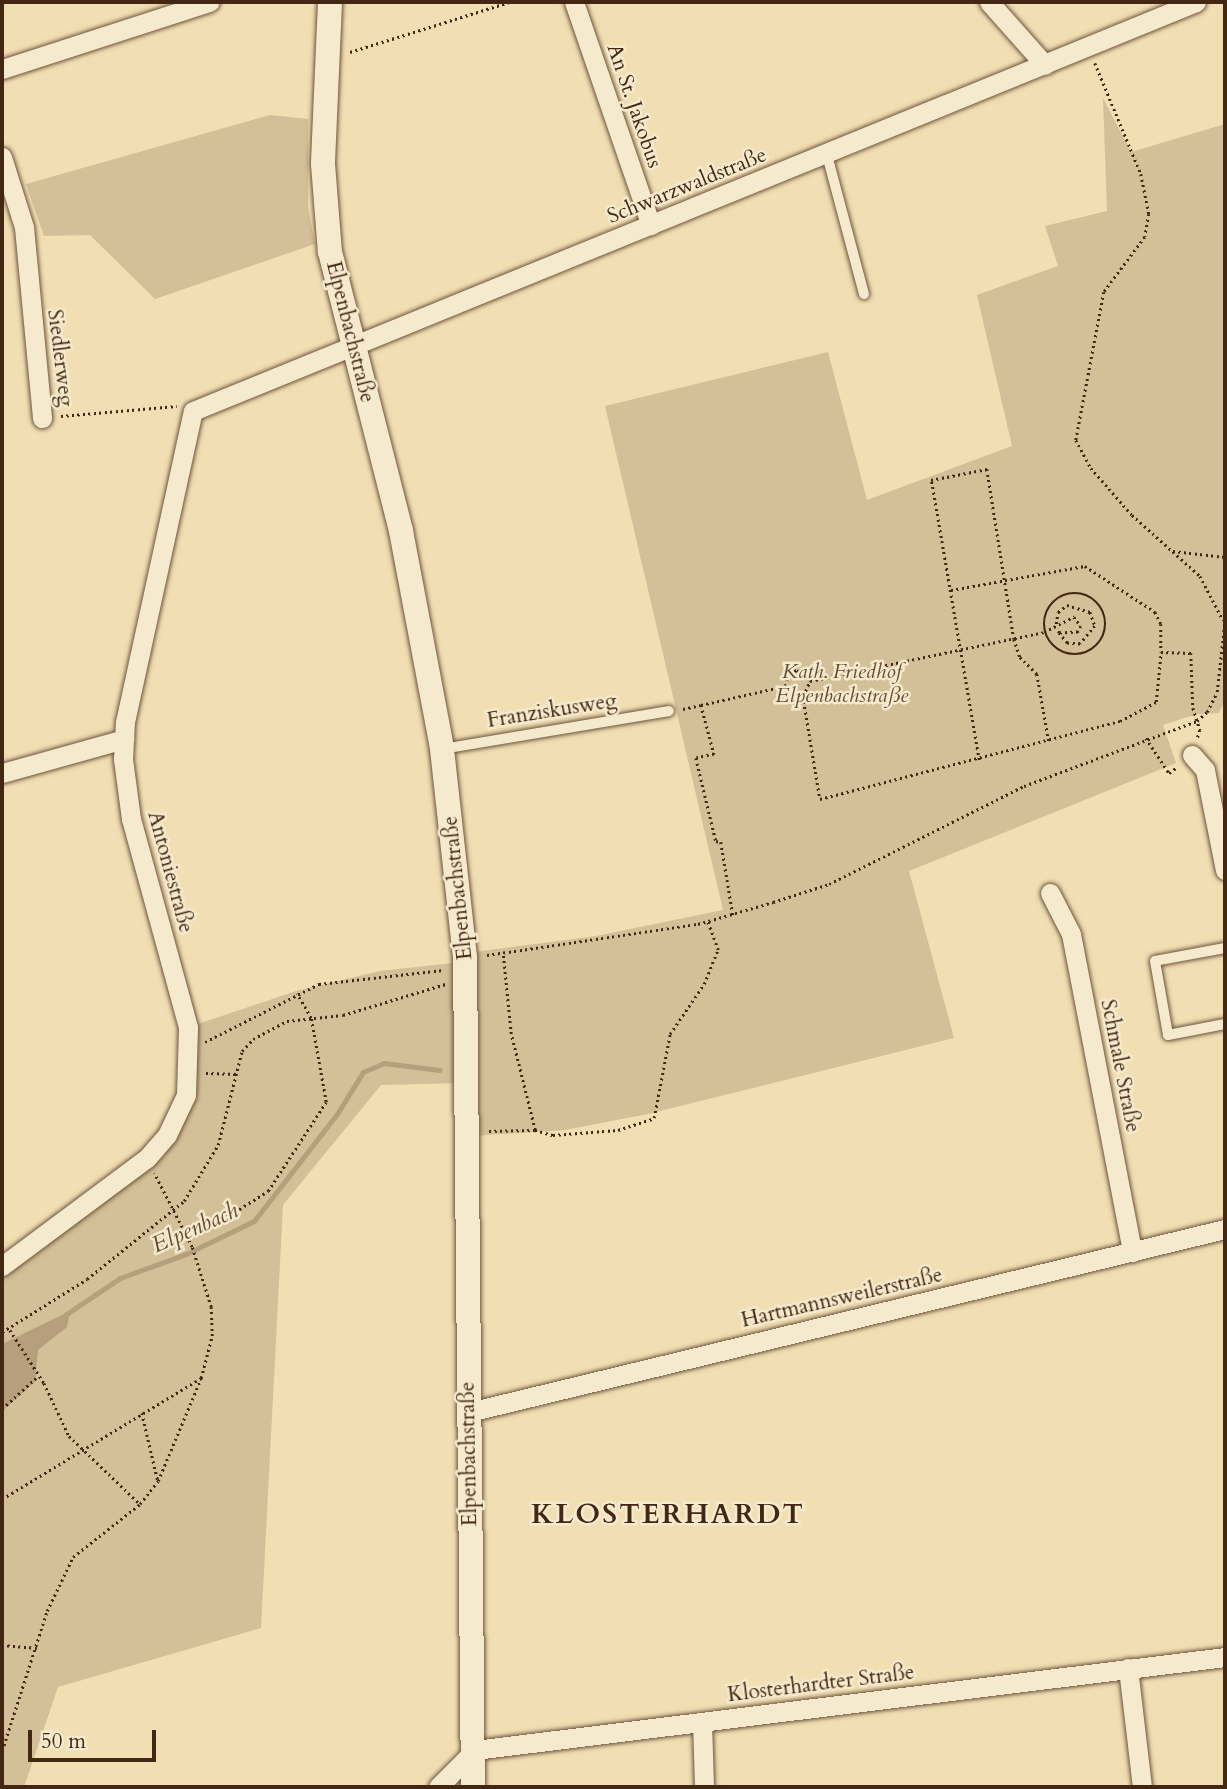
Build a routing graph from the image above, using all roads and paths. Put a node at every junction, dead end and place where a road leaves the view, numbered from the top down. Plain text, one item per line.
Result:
1 (209, 2) edge
2 (330, 2) edge
3 (510, 2) edge
4 (573, 2) edge
5 (989, 2) edge
6 (1196, 2) edge
7 (1088, 47) junction
8 (326, 55) junction
9 (1045, 65) junction
10 (2, 69) edge
11 (827, 155) junction
12 (2, 158) edge
13 (651, 225) junction
14 (864, 294) dead end
15 (351, 347) junction
16 (193, 411) junction
17 (42, 418) joint
18 (1173, 551) junction
19 (1225, 557) edge
20 (1005, 580) junction
21 (951, 590) junction
22 (1224, 619) edge
23 (1057, 628) junction
24 (1044, 632) junction
25 (1014, 639) junction
26 (961, 650) junction
27 (1161, 652) junction
28 (810, 681) junction
29 (785, 686) junction
30 (803, 696) junction
31 (701, 705) junction
32 (669, 712) joint
33 (1197, 721) junction
34 (1200, 730) dead end
35 (1146, 738) junction
36 (124, 739) junction
37 (1049, 742) junction
38 (442, 749) junction
39 (1192, 755) joint
40 (979, 760) junction
41 (2, 773) edge
42 (1222, 837) edge
43 (1225, 870) edge
44 (1050, 893) dead end
45 (733, 915) junction
46 (708, 922) junction
47 (1225, 948) edge
48 (503, 954) junction
49 (466, 969) junction
50 (297, 994) junction
51 (311, 1018) junction
52 (1225, 1024) edge
53 (190, 1050) junction
54 (189, 1073) junction
55 (238, 1074) junction
56 (468, 1130) junction
57 (536, 1130) junction
58 (147, 1158) junction
59 (175, 1211) junction
60 (1225, 1229) edge
61 (186, 1233) junction
62 (1132, 1252) junction
63 (2, 1266) edge
64 (10, 1329) junction
65 (2, 1332) edge
66 (38, 1376) junction
67 (201, 1378) junction
68 (2, 1409) edge
69 (469, 1412) junction
70 (142, 1413) junction
71 (82, 1452) junction
72 (158, 1480) junction
73 (2, 1499) edge
74 (140, 1504) junction
75 (2, 1645) edge
76 (37, 1648) junction
77 (1225, 1657) edge
78 (1128, 1668) junction
79 (702, 1722) junction
80 (475, 1750) junction
81 (2, 1751) edge
82 (438, 1787) edge
83 (473, 1787) edge
84 (704, 1787) edge
85 (1142, 1787) edge

1 - 10 street
2 - 8 street, Elpenbachstraße
3 - 8 path
4 - 13 street, An St. Jakobus
5 - 9 street
6 - 7 street, Schwarzwaldstraße
7 - 9 street, Schwarzwaldstraße
7 - 18 path
8 - 15 street, Elpenbachstraße
9 - 11 street, Schwarzwaldstraße
11 - 13 street, Schwarzwaldstraße
11 - 14 lane
12 - 17 street, Siedlerweg
13 - 15 street, Schwarzwaldstraße
15 - 16 street, Schwarzwaldstraße
15 - 38 street, Elpenbachstraße
16 - 17 path, Siedlerweg
16 - 36 street, Antoniestraße
18 - 19 path
18 - 22 path
20 - 21 path
20 - 21 path
20 - 25 path
20 - 27 path
21 - 26 path
22 - 33 path
23 - 23 path
23 - 23 path
23 - 24 path
24 - 24 path
24 - 25 path
25 - 26 path
25 - 37 path
26 - 28 path
26 - 40 path
27 - 33 path
27 - 37 path
28 - 29 path
28 - 30 path
29 - 30 path
29 - 31 path
30 - 40 path
31 - 32 path
31 - 45 path
32 - 38 lane, Franziskusweg
33 - 34 path
33 - 35 path
35 - 39 path
35 - 45 path
36 - 41 street
36 - 53 street, Antoniestraße
37 - 40 path
38 - 49 street, Elpenbachstraße
39 - 42 street
42 - 43 street
44 - 62 street, Schmale Straße
45 - 46 path
46 - 48 path
46 - 57 path
47 - 52 lane
48 - 49 path
48 - 57 path
49 - 50 path
49 - 51 path
49 - 56 street, Elpenbachstraße
50 - 51 path
50 - 53 path
51 - 55 path
51 - 61 path
53 - 54 street, Antoniestraße
54 - 55 path
54 - 58 street, Antoniestraße
55 - 59 path
56 - 57 path
56 - 69 street, Elpenbachstraße
58 - 59 path
58 - 63 street, Antoniestraße
59 - 61 path
59 - 64 path
60 - 62 street, Hartmannsweilerstraße
61 - 67 path
62 - 69 street, Hartmannsweilerstraße
64 - 65 path
64 - 66 path
66 - 68 path
66 - 71 path
67 - 70 path
67 - 72 path
69 - 80 street, Elpenbachstraße
70 - 71 path
70 - 72 path
71 - 73 path
71 - 74 path
72 - 74 path
74 - 76 path
75 - 76 path
76 - 81 path
77 - 78 street, Klosterhardter Straße
78 - 79 street, Klosterhardter Straße
78 - 85 street
79 - 80 street, Klosterhardter Straße
79 - 84 street
80 - 82 street
80 - 83 street, Elpenbachstraße

